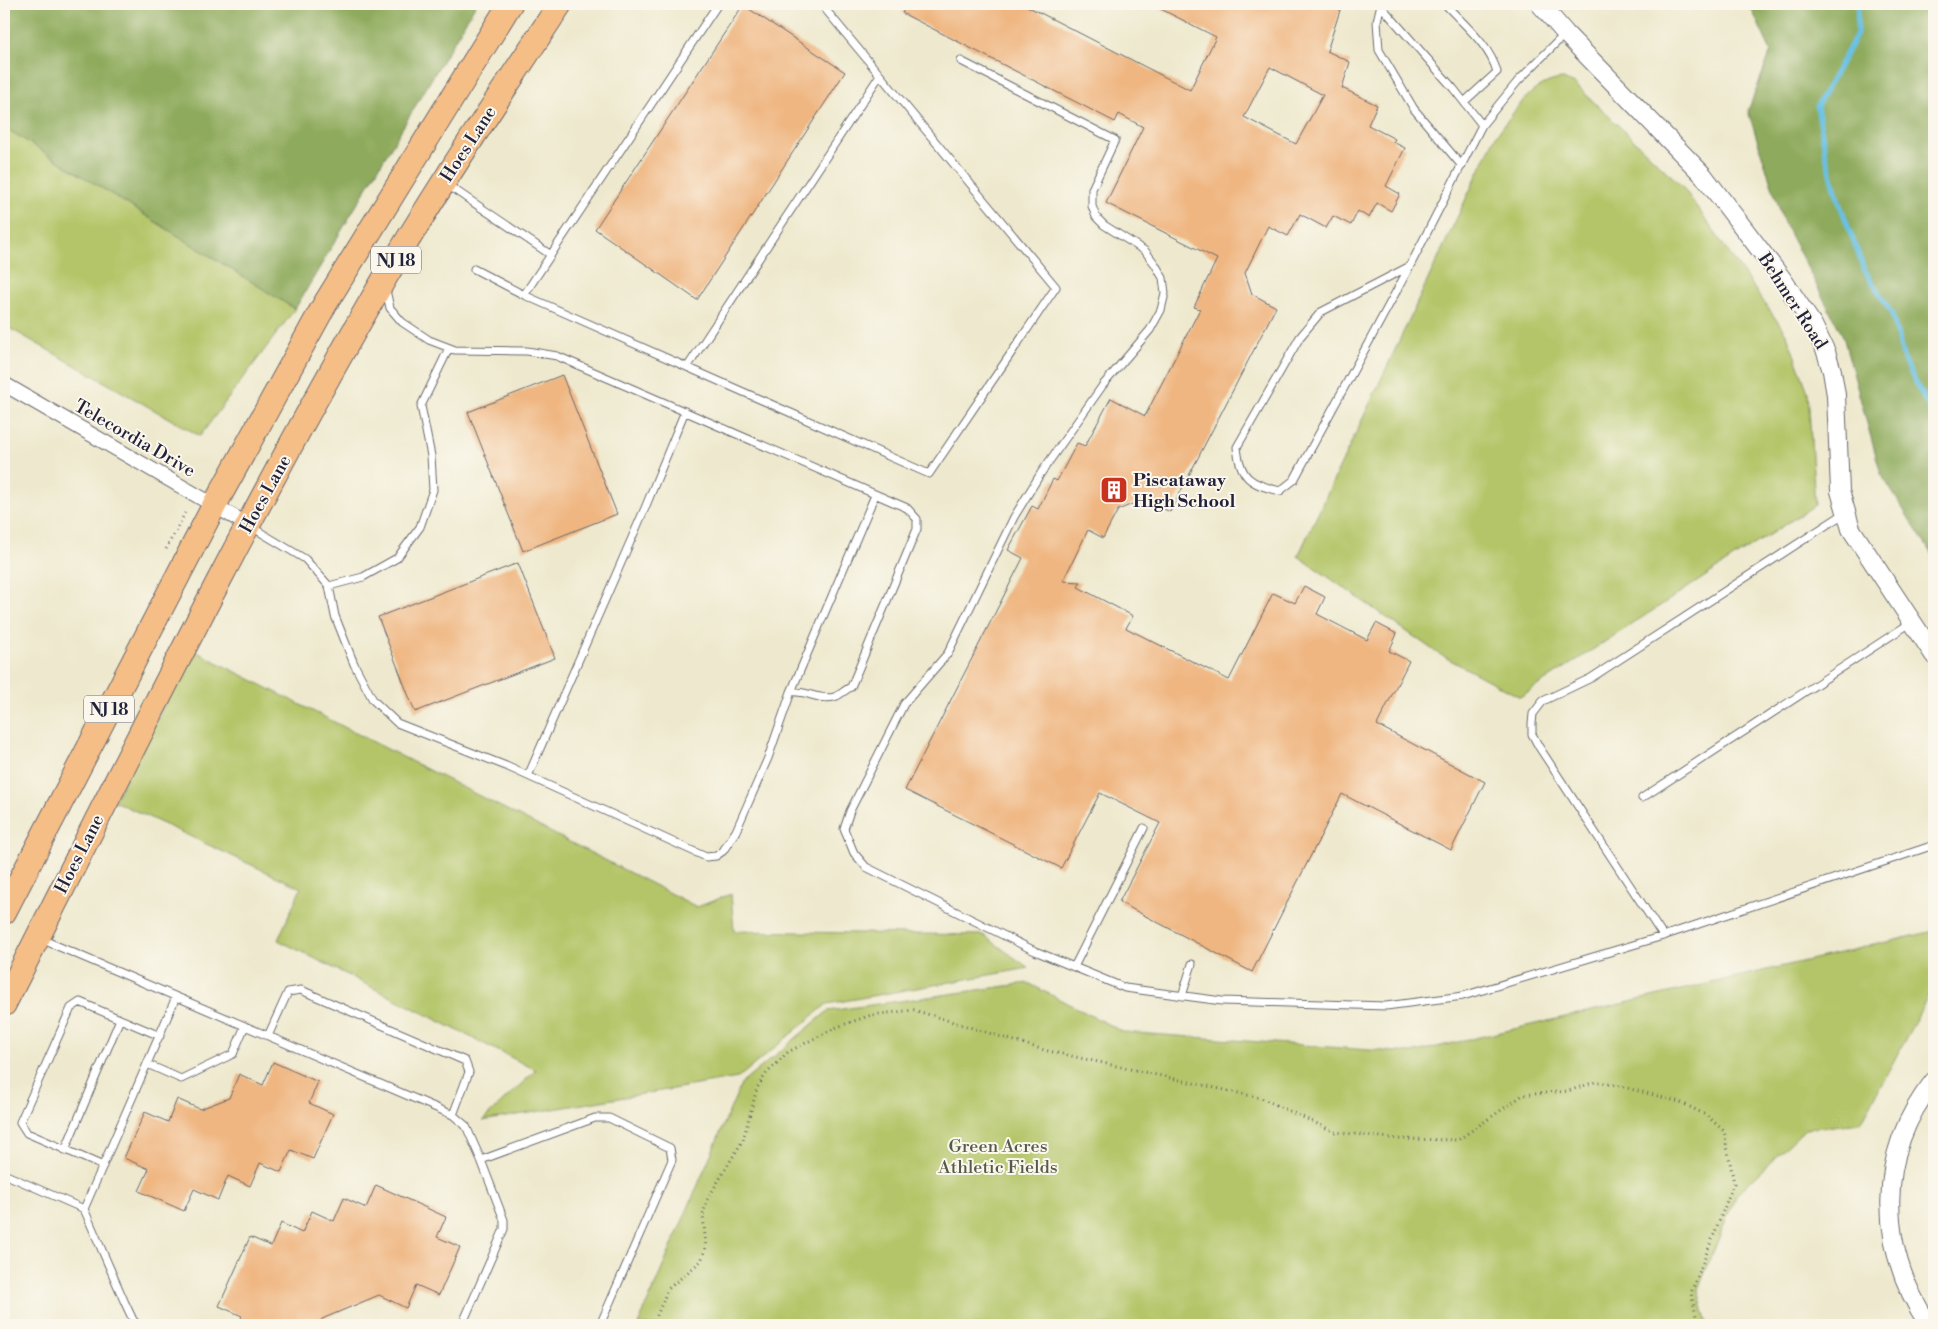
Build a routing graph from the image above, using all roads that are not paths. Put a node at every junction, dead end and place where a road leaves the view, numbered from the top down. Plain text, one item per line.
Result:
1 (510, 4) edge
2 (560, 4) edge
3 (718, 4) edge
4 (821, 4) edge
5 (1445, 4) edge
6 (1540, 4) edge
7 (1381, 5) edge
8 (1566, 34) junction
9 (962, 62) dead end
10 (880, 74) junction
11 (1464, 102) junction
12 (1482, 125) junction
13 (1462, 166) junction
14 (443, 182) junction
15 (551, 255) junction
16 (1410, 266) junction
17 (474, 268) dead end
18 (384, 280) junction
19 (524, 295) junction
20 (449, 348) junction
21 (688, 366) junction
22 (4, 384) edge
23 (685, 411) junction
24 (875, 494) junction
25 (214, 506) junction
26 (1845, 513) junction
27 (248, 525) junction
28 (329, 586) junction
29 (1912, 622) junction
30 (1934, 655) edge
31 (791, 692) junction
32 (528, 776) junction
33 (1642, 798) dead end
34 (1144, 828) dead end
35 (1934, 846) edge
36 (4, 912) edge
37 (1663, 936) junction
38 (38, 938) junction
39 (1192, 964) dead end
40 (1074, 967) junction
41 (1182, 996) junction
42 (176, 997) junction
43 (4, 1004) edge
44 (120, 1019) junction
45 (245, 1026) junction
46 (160, 1036) junction
47 (268, 1036) junction
48 (147, 1064) junction
49 (1934, 1082) edge
50 (453, 1115) junction
51 (65, 1150) junction
52 (481, 1160) junction
53 (103, 1166) junction
54 (4, 1174) edge
55 (84, 1209) junction
56 (138, 1325) edge
57 (462, 1325) edge
58 (600, 1325) edge
59 (1929, 1325) edge

1 - 25 highway, Hoes Lane / NJ 18
2 - 14 highway, Hoes Lane / NJ 18
3 - 15 lane
4 - 10 lane
5 - 11 lane
6 - 8 street, Behmer Road
7 - 11 lane
7 - 13 lane
8 - 12 lane
8 - 26 street, Behmer Road
9 - 40 lane
10 - 21 lane
10 - 21 lane
11 - 12 lane
12 - 13 lane
13 - 16 lane
14 - 15 lane
14 - 18 highway, Hoes Lane / NJ 18
15 - 19 lane
16 - 16 lane
17 - 19 lane
18 - 20 lane
18 - 27 highway, Hoes Lane / NJ 18
19 - 21 lane
20 - 23 lane
20 - 28 lane
22 - 25 street, Telecordia Drive
23 - 24 lane
23 - 32 lane
24 - 31 lane
24 - 31 lane
25 - 27 street, Telecordia Drive
25 - 36 highway, Hoes Lane / NJ 18
26 - 29 street, Behmer Road
26 - 37 lane
27 - 28 lane
27 - 38 highway, Hoes Lane / NJ 18
28 - 32 lane
29 - 30 street, Behmer Road
29 - 33 lane
31 - 32 lane
34 - 40 lane
35 - 37 lane
37 - 41 lane
38 - 42 lane
38 - 43 highway, Hoes Lane / NJ 18
39 - 41 lane
40 - 41 lane
42 - 45 lane
42 - 46 lane
44 - 46 lane
44 - 51 lane
44 - 51 lane
45 - 47 lane
45 - 48 lane
46 - 48 lane
47 - 50 lane
47 - 50 lane
48 - 53 lane
49 - 59 street
50 - 52 lane
51 - 53 lane
52 - 57 lane
52 - 58 lane
53 - 55 lane
54 - 55 lane
55 - 56 lane

